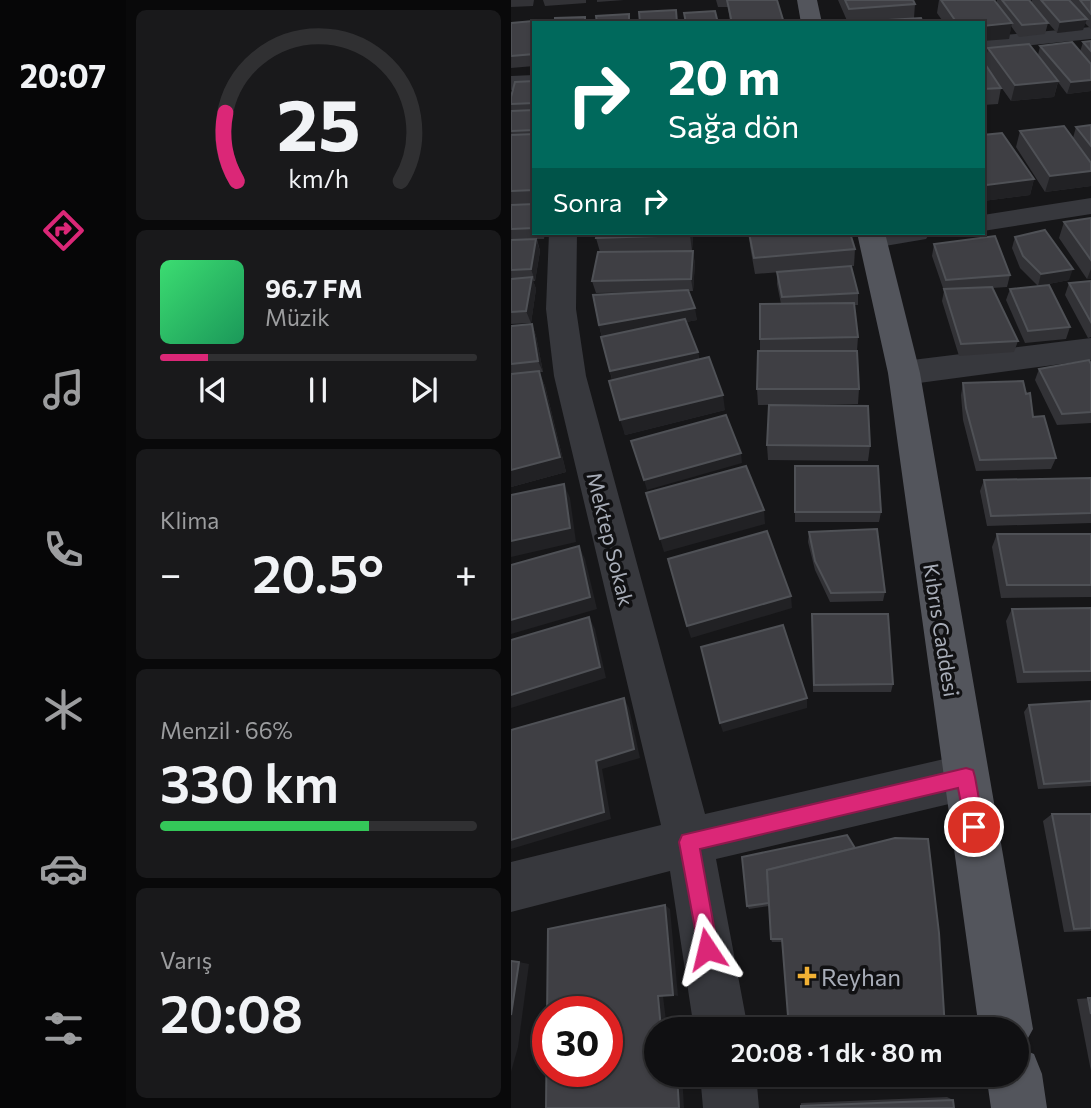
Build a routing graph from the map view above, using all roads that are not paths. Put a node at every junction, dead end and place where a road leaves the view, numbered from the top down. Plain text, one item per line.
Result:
1 (807, 0) edge
2 (812, 21) edge
3 (1091, 33) edge
4 (985, 44) edge
5 (532, 82) edge
6 (511, 83) edge
7 (1091, 206) edge
8 (985, 223) edge
9 (563, 235) edge
10 (872, 236) edge
11 (1091, 349) edge
12 (904, 373) junction
13 (966, 777) junction
14 (689, 842) junction
15 (511, 887) edge
16 (719, 1017) edge
17 (1004, 1017) edge
18 (729, 1087) edge
19 (1016, 1087) edge
20 (731, 1108) edge
21 (1019, 1108) edge

1 - 2 main road
3 - 4 street
5 - 6 street
7 - 8 street
9 - 14 street, Mektep Sokak
10 - 12 main road, Kıbrıs Caddesi
11 - 12 street
12 - 13 main road, Kıbrıs Caddesi
13 - 14 street
13 - 17 main road, Kıbrıs Caddesi
14 - 15 street
14 - 16 street, Mektep Sokak
18 - 20 street
19 - 21 main road

